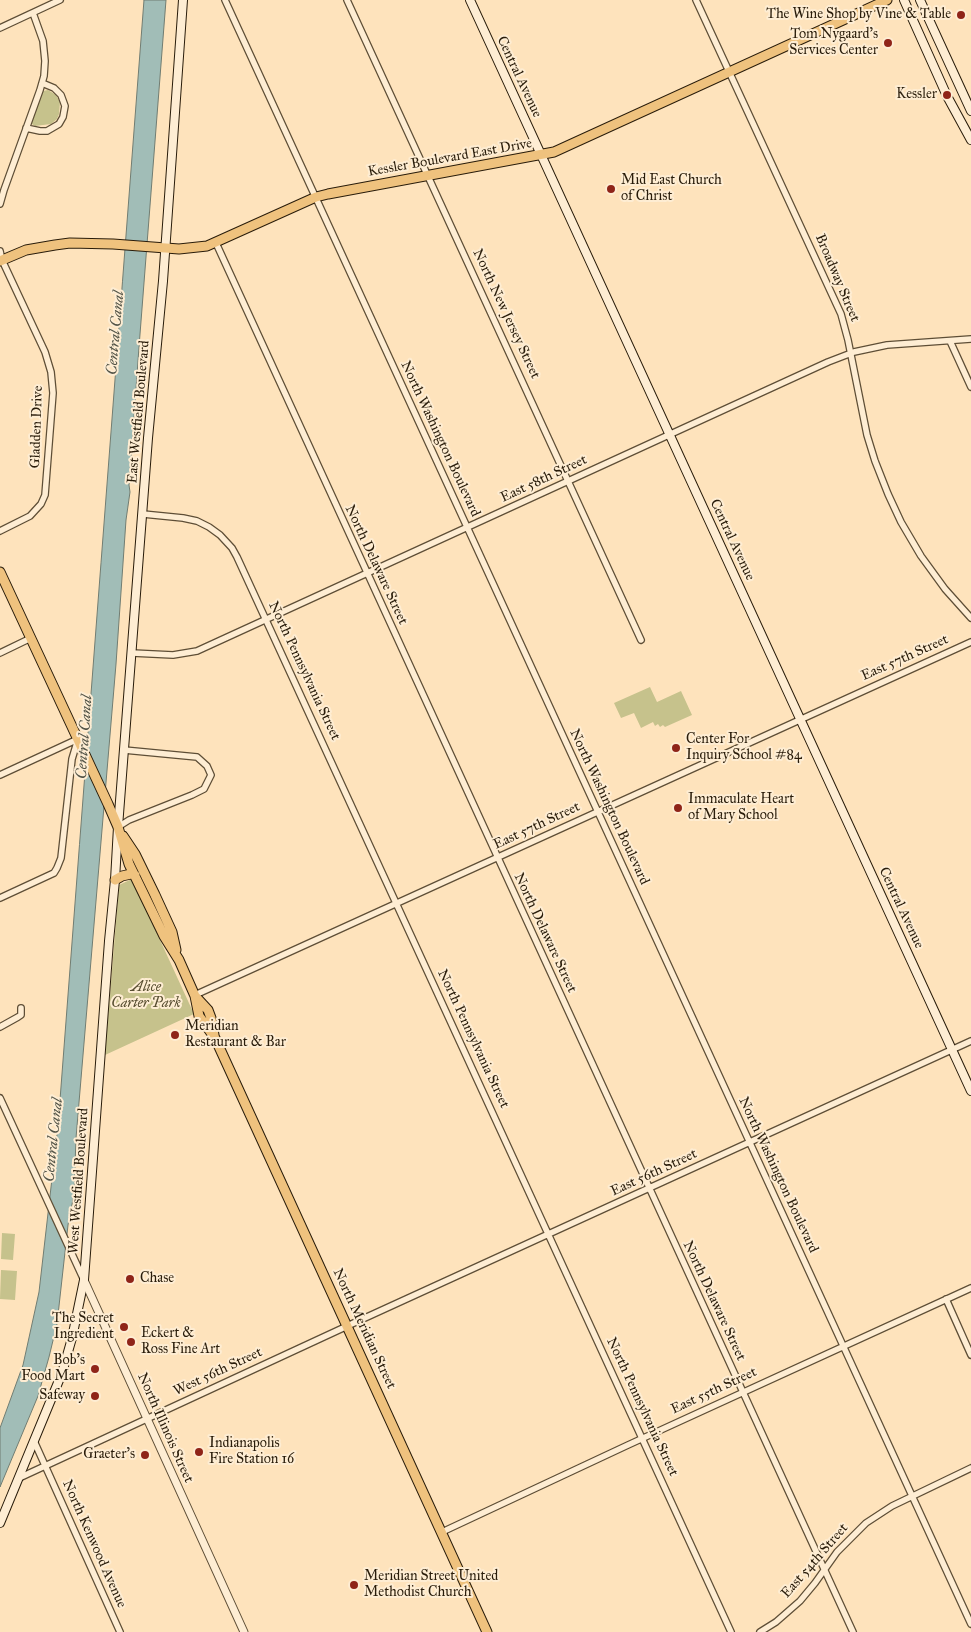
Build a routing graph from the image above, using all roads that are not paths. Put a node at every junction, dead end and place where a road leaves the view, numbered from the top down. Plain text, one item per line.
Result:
1 (60, 0) edge
2 (183, 0) edge
3 (225, 0) edge
4 (347, 0) edge
5 (470, 0) edge
6 (696, 0) edge
7 (887, 0) edge
8 (904, 0) edge
9 (920, 0) edge
10 (33, 13) junction
11 (0, 28) edge
12 (730, 72) junction
13 (42, 83) junction
14 (971, 111) edge
15 (26, 128) junction
16 (971, 140) edge
17 (541, 155) junction
18 (428, 176) junction
19 (316, 197) junction
20 (0, 204) edge
21 (216, 243) junction
22 (165, 249) junction
23 (1, 258) edge
24 (971, 338) edge
25 (950, 341) junction
26 (851, 353) junction
27 (971, 387) edge
28 (669, 435) junction
29 (569, 481) junction
30 (143, 514) junction
31 (467, 528) junction
32 (0, 530) edge
33 (0, 572) edge
34 (367, 574) junction
35 (971, 618) edge
36 (266, 620) junction
37 (31, 638) junction
38 (640, 640) dead end
39 (971, 642) edge
40 (0, 653) edge
41 (132, 653) junction
42 (800, 719) junction
43 (78, 739) junction
44 (124, 750) junction
45 (0, 776) edge
46 (598, 812) junction
47 (118, 827) junction
48 (497, 858) junction
49 (135, 875) junction
50 (115, 880) junction
51 (0, 898) edge
52 (397, 903) junction
53 (179, 960) junction
54 (195, 996) junction
55 (21, 1008) dead end
56 (0, 1027) edge
57 (971, 1041) edge
58 (952, 1050) junction
59 (971, 1091) edge
60 (0, 1098) edge
61 (750, 1142) junction
62 (649, 1189) junction
63 (549, 1234) junction
64 (84, 1280) junction
65 (971, 1288) edge
66 (946, 1299) junction
67 (348, 1326) junction
68 (844, 1346) junction
69 (971, 1355) edge
70 (743, 1392) junction
71 (147, 1418) junction
72 (643, 1438) junction
73 (34, 1441) junction
74 (45, 1466) junction
75 (971, 1468) edge
76 (19, 1478) junction
77 (912, 1496) junction
78 (0, 1523) edge
79 (442, 1532) junction
80 (824, 1569) junction
81 (971, 1624) edge
82 (120, 1632) edge
83 (244, 1632) edge
84 (487, 1632) edge
85 (731, 1632) edge
86 (760, 1632) edge
87 (854, 1632) edge

1 - 10 street
2 - 22 main road, East Westfield Boulevard
3 - 19 street, North Washington Boulevard
4 - 18 street, North New Jersey Street
5 - 17 main road, Central Avenue
6 - 12 street, Broadway Street
7 - 12 main road, Kessler Boulevard East Drive
8 - 16 main road
9 - 14 main road
10 - 11 street
10 - 13 street
12 - 17 main road, Kessler Boulevard East Drive
12 - 26 street, Broadway Street
13 - 15 street
13 - 15 street
15 - 20 street
17 - 18 main road, Kessler Boulevard East Drive
17 - 28 main road, Central Avenue
18 - 19 main road, Kessler Boulevard East Drive
18 - 29 street, North New Jersey Street
19 - 21 main road, Kessler Boulevard East Drive
19 - 31 street, North Washington Boulevard
21 - 22 main road, Kessler Boulevard East Drive
21 - 34 street, North Delaware Street
22 - 23 main road, Kessler Boulevard East Drive
22 - 30 main road, East Westfield Boulevard
23 - 32 street, Gladden Drive
24 - 25 street, East 58th Street
25 - 26 street, East 58th Street
25 - 27 street
26 - 28 street, East 58th Street
26 - 35 street, Broadway Street
28 - 29 street, East 58th Street
28 - 42 main road, Central Avenue
29 - 31 street, East 58th Street
29 - 38 street, North New Jersey Street
30 - 36 street, North Pennsylvania Street
30 - 41 main road, East Westfield Boulevard
31 - 34 street, East 58th Street
31 - 46 street, North Washington Boulevard
33 - 37 main road, North Meridian Street
34 - 36 street, East 58th Street
34 - 48 street, North Delaware Street
36 - 41 street, East 58th Street
36 - 52 street, North Pennsylvania Street
37 - 40 street
37 - 43 main road, North Meridian Street
39 - 42 street, East 57th Street
41 - 44 main road, East Westfield Boulevard
42 - 46 street, East 57th Street
42 - 58 main road, Central Avenue
43 - 45 street
43 - 47 main road, North Meridian Street
43 - 51 street
44 - 47 main road, East Westfield Boulevard
44 - 47 street
46 - 48 street, East 57th Street
46 - 61 street, North Washington Boulevard
47 - 49 main road, North Meridian Street
47 - 50 main road, West Westfield Boulevard
47 - 53 main road, North Meridian Street
48 - 52 street, East 57th Street
48 - 62 street, North Delaware Street
49 - 50 main road
49 - 53 main road, North Meridian Street
50 - 64 main road, West Westfield Boulevard
52 - 54 street, East 57th Street
52 - 63 street, North Pennsylvania Street
53 - 54 main road, North Meridian Street
54 - 67 main road, North Meridian Street
55 - 56 street
57 - 58 street, East 56th Street
58 - 59 main road, Central Avenue
58 - 61 street, East 56th Street
60 - 64 street, North Illinois Street
61 - 62 street, East 56th Street
61 - 68 street, North Washington Boulevard
62 - 63 street, East 56th Street
62 - 70 street, North Delaware Street
63 - 67 street, East 56th Street
63 - 72 street, North Pennsylvania Street
64 - 71 street, North Illinois Street
64 - 73 main road, West Westfield Boulevard
65 - 66 street, East 55th Street
66 - 68 street, East 55th Street
66 - 69 street
67 - 71 street, West 56th Street
67 - 79 main road, North Meridian Street
68 - 70 street, East 55th Street
68 - 77 street, North Washington Boulevard
70 - 72 street, East 55th Street
70 - 80 street, North Delaware Street
71 - 74 street, West 56th Street
71 - 83 street, North Illinois Street
72 - 79 street, East 55th Street
72 - 85 street, North Pennsylvania Street
73 - 74 street, North Kenwood Avenue
73 - 76 main road, West Westfield Boulevard
74 - 76 street
74 - 82 street, North Kenwood Avenue
75 - 77 street, East 54th Street
76 - 78 main road, West Westfield Boulevard
77 - 80 street, East 54th Street
77 - 81 street, North Washington Boulevard
79 - 84 main road, North Meridian Street
80 - 86 street, East 54th Street
80 - 87 street, North Delaware Street

